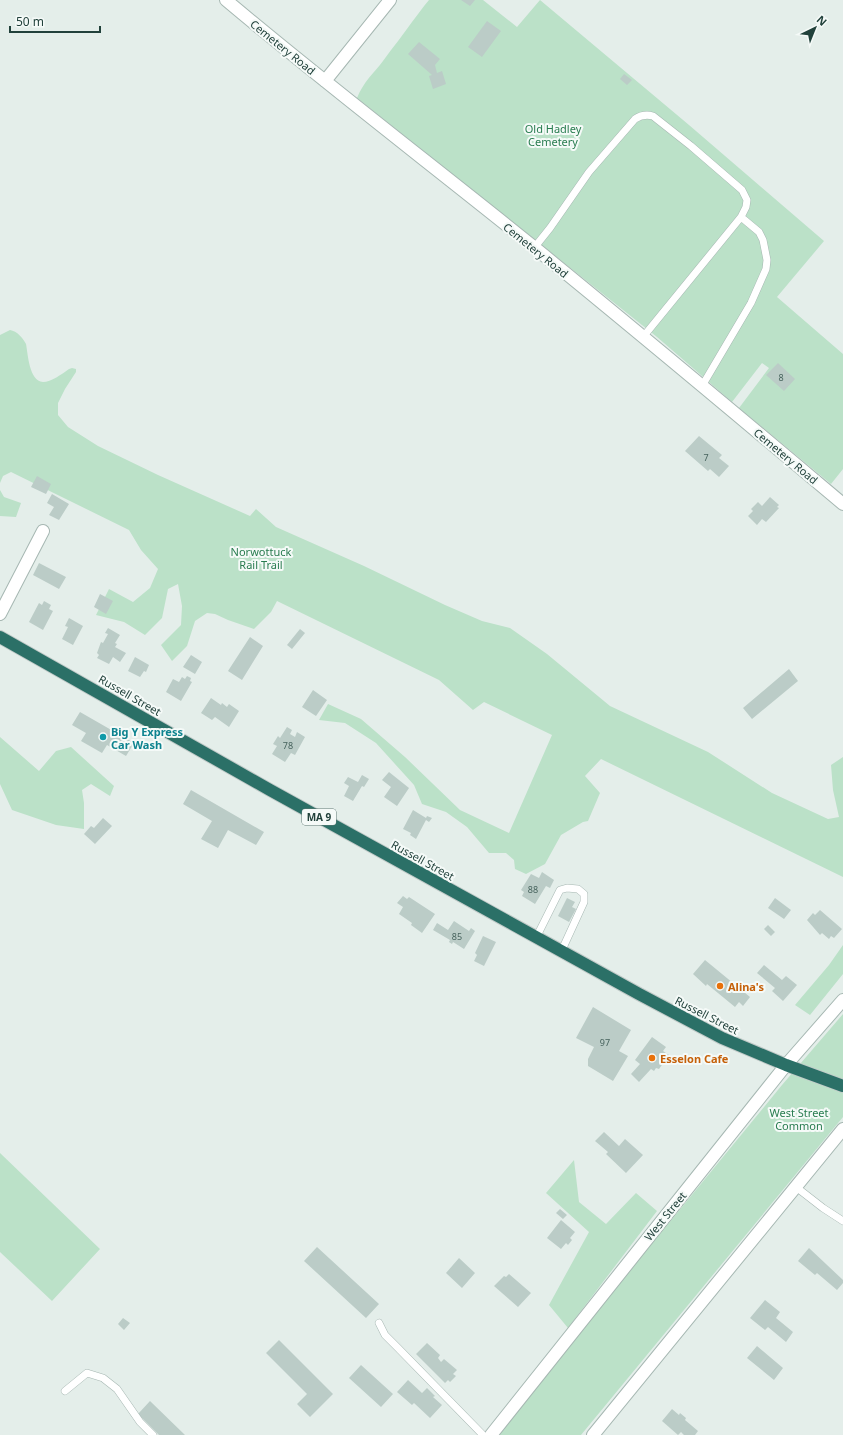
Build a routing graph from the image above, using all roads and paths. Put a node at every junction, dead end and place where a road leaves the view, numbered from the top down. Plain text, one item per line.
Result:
1 (226, 0) edge
2 (390, 0) edge
3 (325, 81) junction
4 (741, 216) junction
5 (534, 248) junction
6 (642, 337) junction
7 (702, 386) junction
8 (843, 504) edge
9 (43, 532) dead end
10 (0, 614) edge
11 (0, 637) edge
12 (536, 938) junction
13 (561, 952) junction
14 (843, 1000) edge
15 (786, 1064) junction
16 (843, 1086) edge
17 (843, 1129) edge
18 (796, 1187) junction
19 (843, 1221) edge
20 (379, 1323) dead end
21 (65, 1391) dead end
22 (153, 1435) edge
23 (483, 1435) edge
24 (491, 1435) edge
25 (593, 1435) edge

1 - 3 street, Cemetery Road
2 - 3 street
3 - 5 street, Cemetery Road
4 - 5 lane
4 - 6 lane
4 - 7 lane
5 - 6 street, Cemetery Road
6 - 7 street, Cemetery Road
7 - 8 street, Cemetery Road
9 - 10 street
11 - 12 highway, Russell Street / MA 9
12 - 13 highway, Russell Street / MA 9
12 - 13 lane
13 - 15 highway, Russell Street / MA 9
14 - 15 street, West Street
15 - 16 highway, Russell Street / MA 9
15 - 24 street, West Street
17 - 18 street
18 - 19 lane
18 - 25 street
20 - 23 lane
21 - 22 lane

